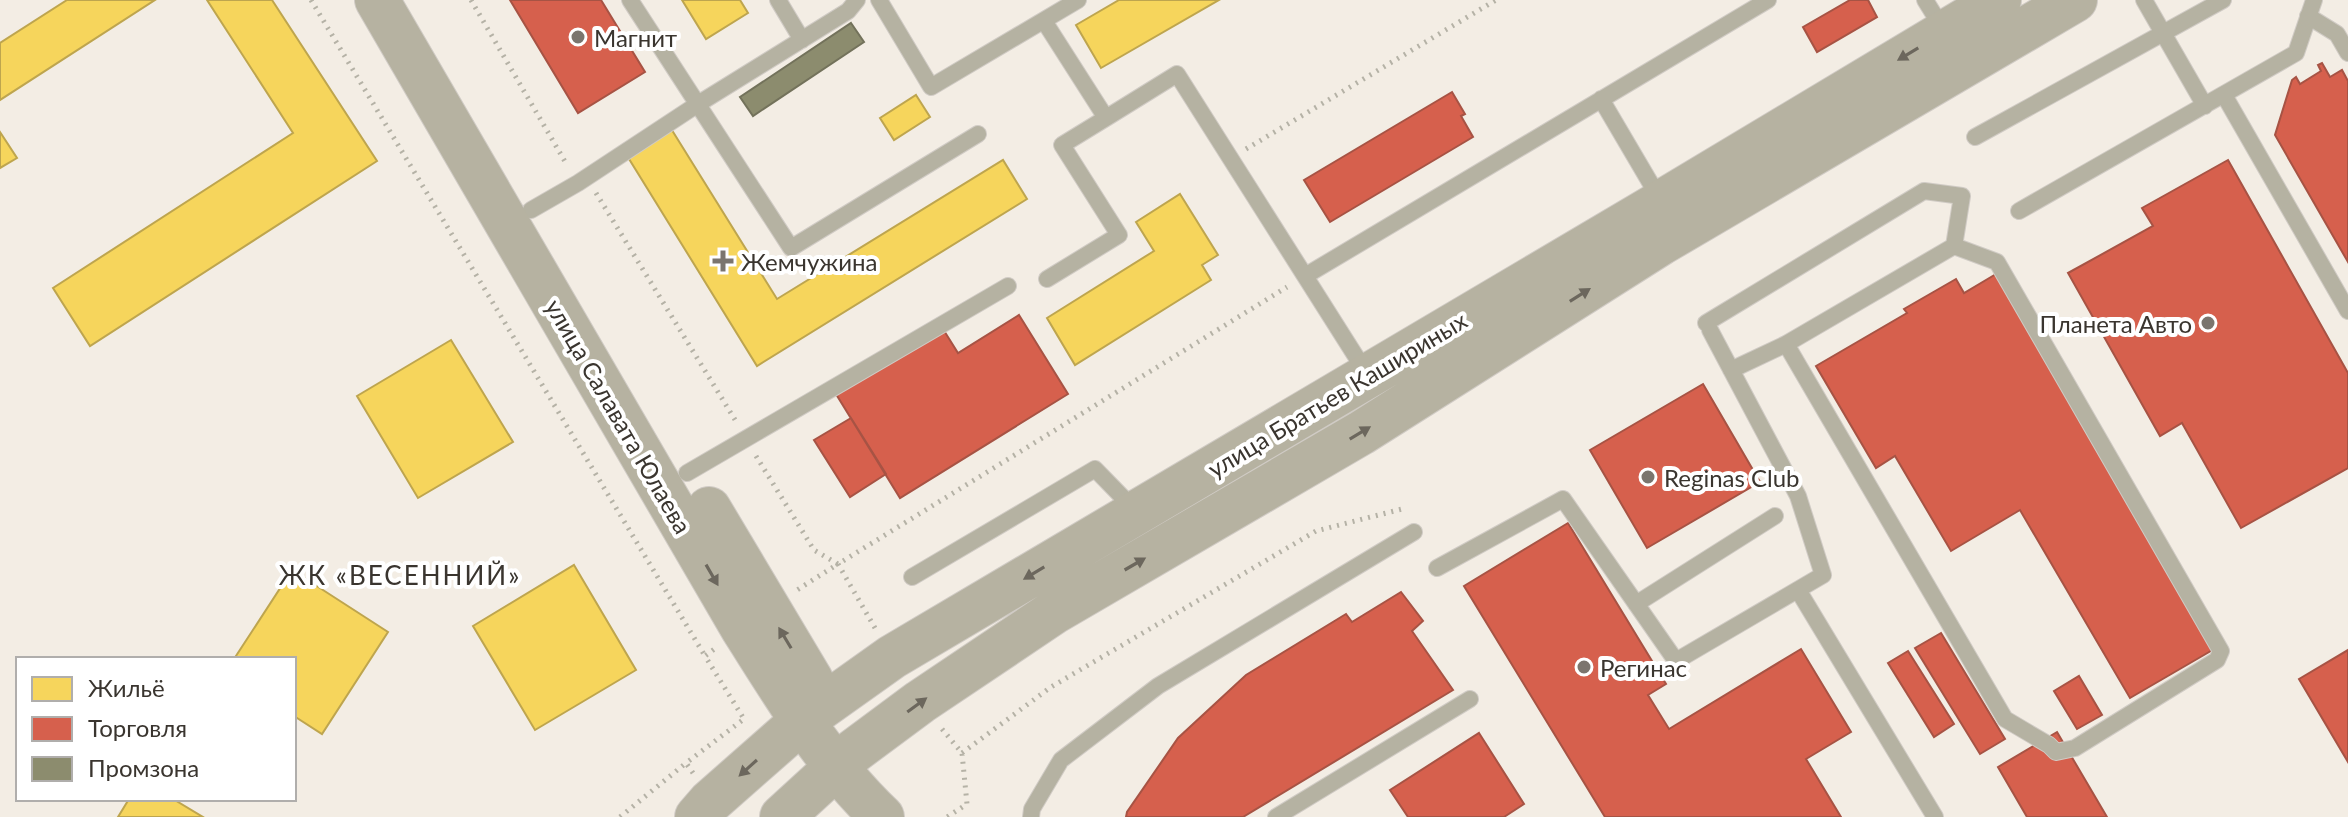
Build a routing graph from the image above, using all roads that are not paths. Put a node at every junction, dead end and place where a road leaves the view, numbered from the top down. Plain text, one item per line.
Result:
1 (377, 0) edge
2 (409, 0) edge
3 (630, 0) edge
4 (778, 0) edge
5 (857, 0) edge
6 (879, 0) edge
7 (1078, 0) edge
8 (1768, 0) edge
9 (1999, 0) edge
10 (2075, 0) edge
11 (2144, 0) edge
12 (2223, 0) edge
13 (2311, 8) edge
14 (1053, 11) edge
15 (1935, 16) edge
16 (2164, 33) junction
17 (802, 40) junction
18 (2348, 53) edge
19 (2224, 95) junction
20 (1601, 99) junction
21 (698, 104) junction
22 (2205, 106) junction
23 (1106, 118) junction
24 (978, 134) dead end
25 (1975, 137) dead end
26 (1662, 202) junction
27 (531, 210) junction
28 (2019, 211) dead end
29 (1954, 246) junction
30 (1305, 276) junction
31 (1047, 279) dead end
32 (1008, 286) dead end
33 (2348, 311) edge
34 (1786, 344) junction
35 (1731, 370) junction
36 (1368, 375) junction
37 (687, 473) junction
38 (1184, 485) junction
39 (1137, 513) junction
40 (1775, 516) dead end
41 (1206, 522) junction
42 (1414, 532) dead end
43 (1437, 568) dead end
44 (912, 577) dead end
45 (1798, 590) junction
46 (1636, 604) junction
47 (1470, 699) dead end
48 (814, 713) junction
49 (846, 760) junction
50 (697, 817) edge
51 (782, 817) edge
52 (882, 817) edge
53 (894, 817) edge
54 (1031, 817) edge
55 (1276, 817) edge
56 (1935, 817) edge

1 -> 48 main road, улица Салавата Юлаева
2 - 27 main road, улица Салавата Юлаева
3 - 21 lane
4 - 17 lane
5 - 17 lane
6 - 14 lane
7 - 14 lane
8 - 20 lane
9 - 15 main road, улица Братьев Кашириных
41 -> 10 main road, улица Братьев Кашириных
11 - 16 lane
12 - 16 lane
13 - 18 lane
13 - 19 lane
14 - 23 lane
15 -> 26 main road, улица Братьев Кашириных
16 - 22 lane
16 - 25 lane
17 - 21 lane
19 - 22 lane
19 - 33 lane
20 - 26 lane
20 - 30 lane
21 - 24 lane
21 - 27 lane
22 - 28 lane
23 - 30 lane
23 - 31 lane
26 - 36 main road, улица Братьев Кашириных
27 - 37 main road, улица Салавата Юлаева
29 - 34 lane
29 - 34 lane
29 - 35 lane
30 - 36 lane
32 - 37 lane
34 - 35 lane
35 - 45 lane
36 - 38 main road, улица Братьев Кашириных
48 -> 37 main road, улица Салавата Юлаева
38 - 39 main road, улица Братьев Кашириных
38 - 41 main road
39 - 44 lane
39 -> 48 main road, улица Братьев Кашириных
40 - 46 lane
49 -> 41 main road, улица Братьев Кашириных
42 - 54 lane
43 - 46 lane
45 - 46 lane
45 - 56 lane
47 - 55 lane
48 - 49 main road, улица Салавата Юлаева
48 -> 50 main road, улица Братьев Кашириных
49 - 51 main road, улица Братьев Кашириных
49 - 52 main road, улица Салавата Юлаева
49 - 53 main road, улица Салавата Юлаева

